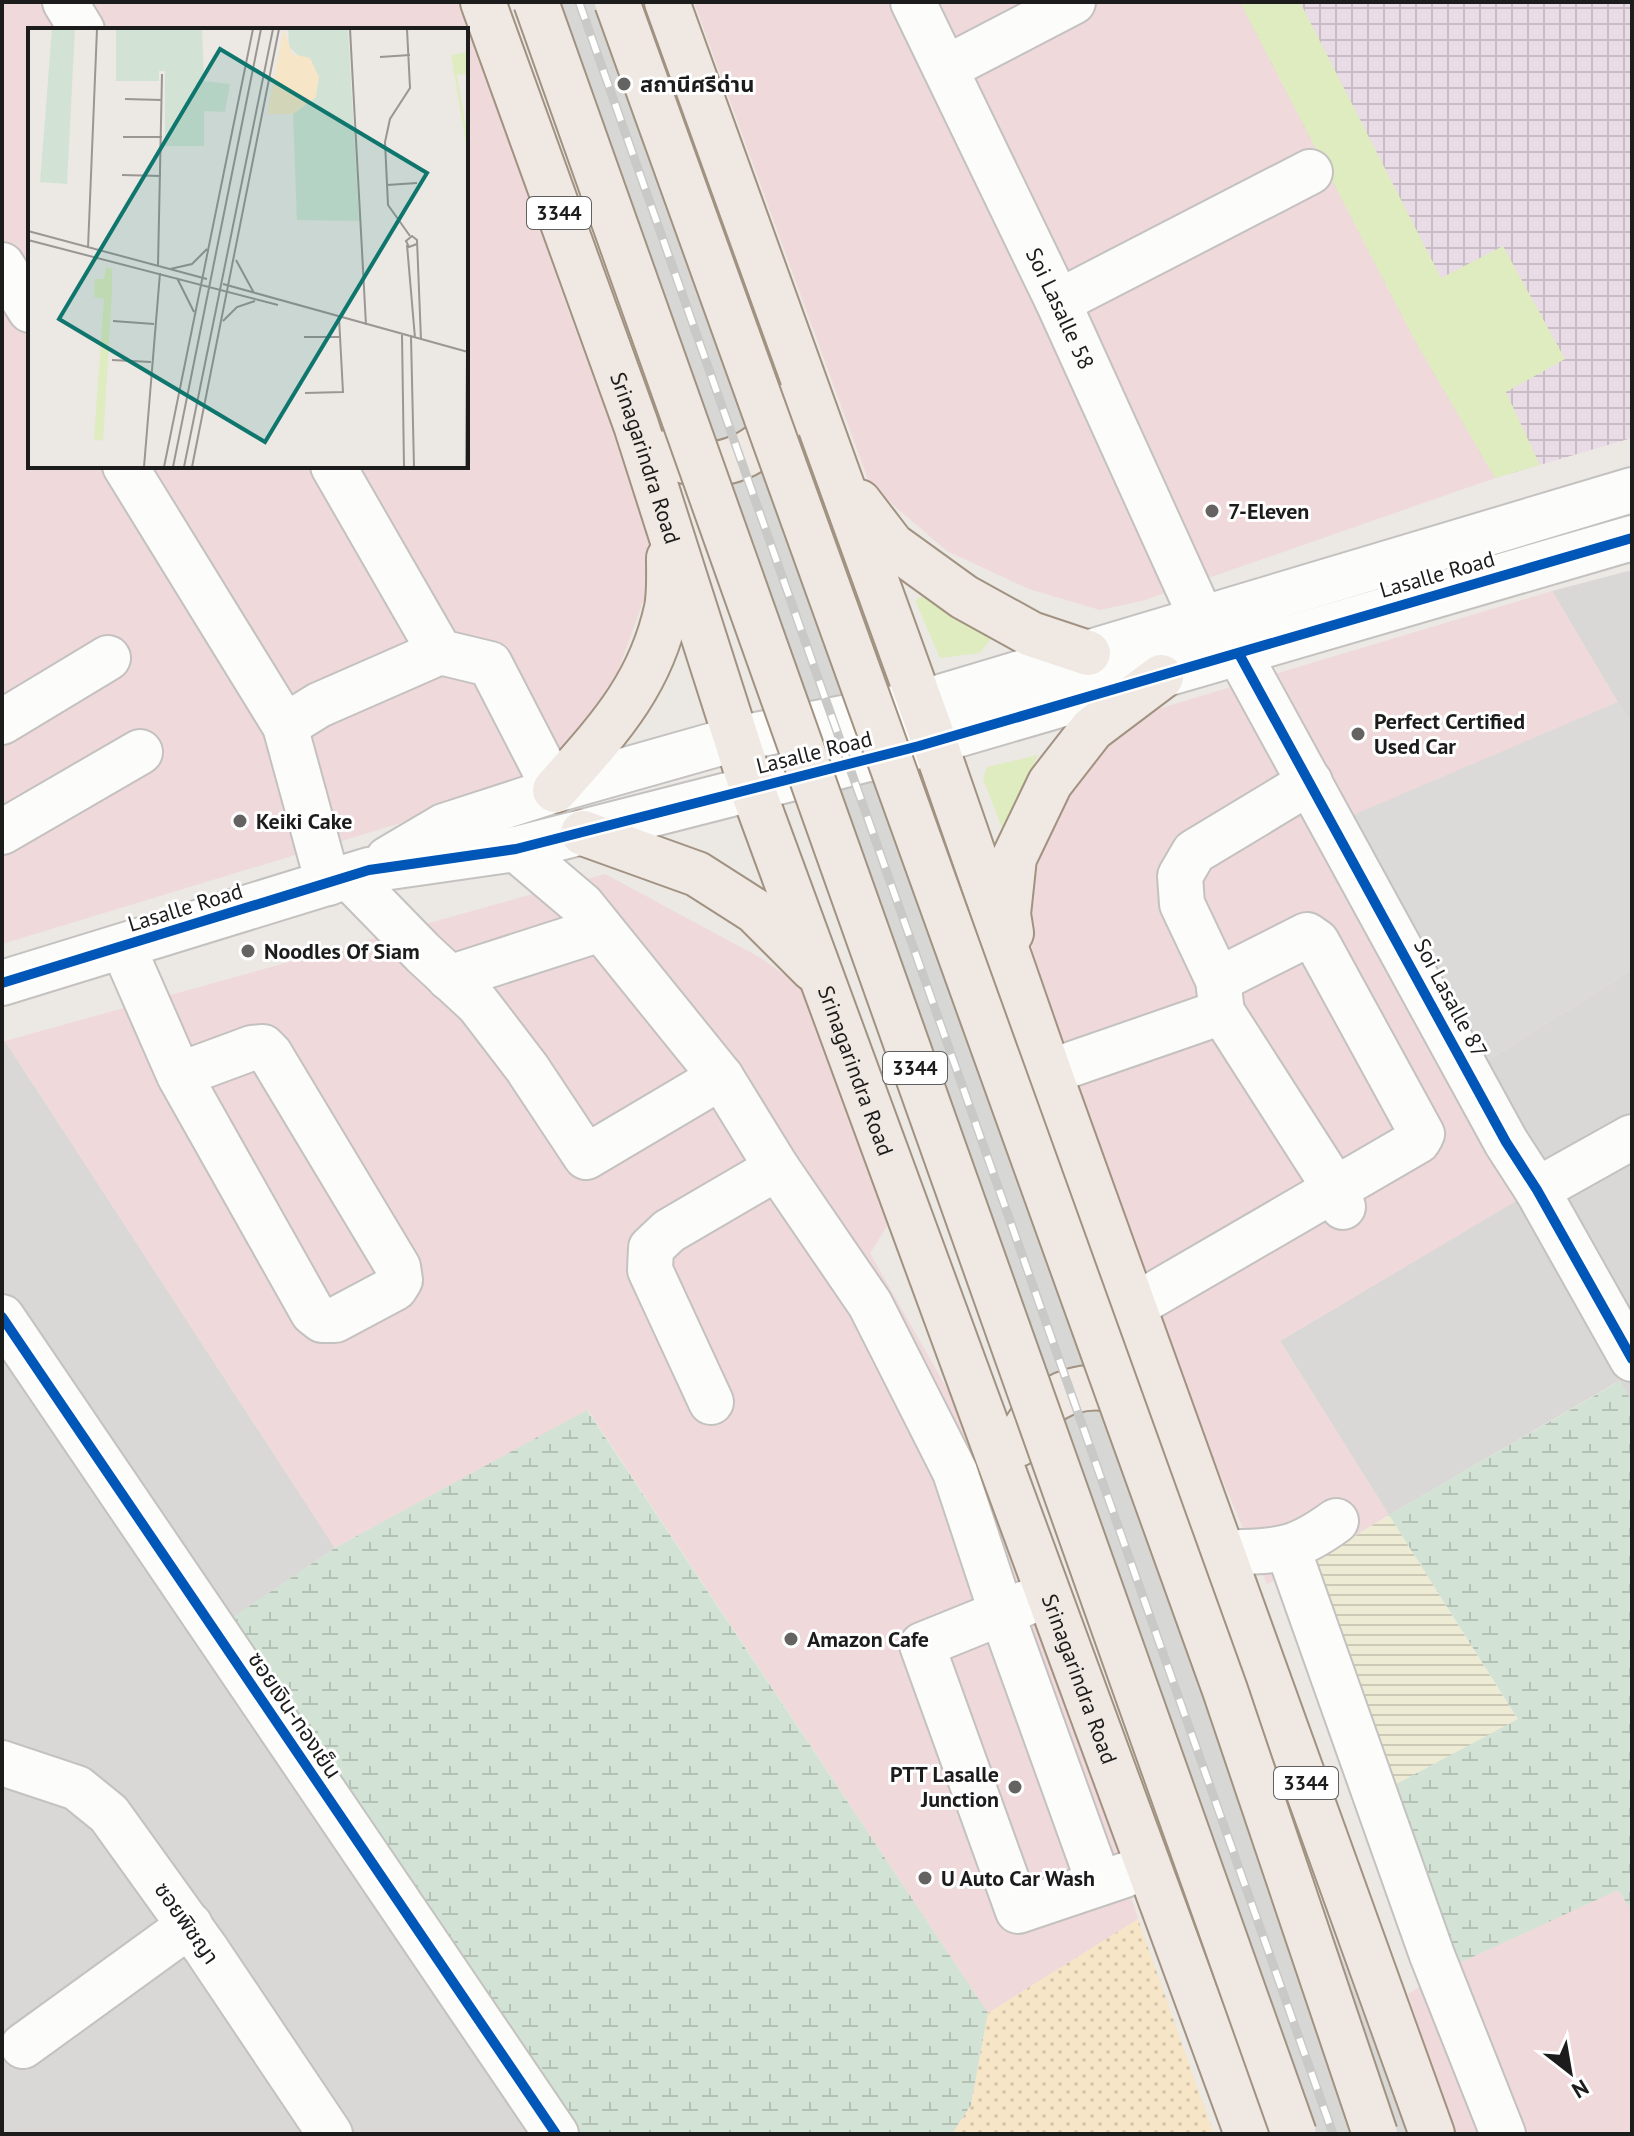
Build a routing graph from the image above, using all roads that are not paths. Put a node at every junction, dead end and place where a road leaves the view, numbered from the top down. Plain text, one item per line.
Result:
1 (65, 2) edge
2 (483, 2) edge
3 (536, 2) edge
4 (617, 2) edge
5 (667, 2) edge
6 (913, 2) edge
7 (1073, 2) edge
8 (81, 28) edge
9 (946, 68) junction
10 (1310, 172) dead end
11 (2, 265) edge
12 (1058, 302) junction
13 (28, 307) edge
14 (796, 363) junction
15 (636, 425) junction
16 (126, 468) edge
17 (334, 468) edge
18 (835, 472) junction
19 (1632, 490) edge
20 (670, 536) junction
21 (1632, 538) edge
22 (1202, 619) junction
23 (440, 652) junction
24 (1088, 653) junction
25 (1239, 654) junction
26 (108, 658) dead end
27 (1161, 677) junction
28 (2, 722) edge
29 (927, 722) junction
30 (285, 726) junction
31 (735, 739) junction
32 (140, 752) dead end
33 (1310, 782) junction
34 (752, 788) junction
35 (555, 790) junction
36 (2, 832) edge
37 (583, 833) junction
38 (516, 849) junction
39 (349, 877) junction
40 (601, 929) junction
41 (123, 947) junction
42 (449, 978) junction
43 (823, 979) junction
44 (3, 981) edge
45 (1220, 996) junction
46 (1023, 1001) junction
47 (1049, 1072) junction
48 (179, 1075) junction
49 (721, 1077) junction
50 (1632, 1137) edge
51 (777, 1168) junction
52 (1537, 1190) junction
53 (1340, 1198) junction
54 (1134, 1306) junction
55 (2, 1317) edge
56 (1632, 1359) edge
57 (711, 1402) dead end
58 (1179, 1432) junction
59 (1011, 1492) junction
60 (963, 1498) junction
61 (1336, 1521) dead end
62 (1288, 1549) junction
63 (1224, 1553) junction
64 (1050, 1594) junction
65 (1001, 1611) junction
66 (2, 1763) edge
67 (1151, 1867) junction
68 (1099, 1883) junction
69 (190, 1925) junction
70 (23, 2046) dead end
71 (330, 2134) edge
72 (556, 2134) edge
73 (1247, 2134) edge
74 (1294, 2134) edge
75 (1375, 2134) edge
76 (1432, 2134) edge
77 (1503, 2134) edge

1 - 8 street
2 - 15 main road, Srinagarindra Road / 3344
3 - 74 main road, 3344, bridge
4 - 75 main road, 3344, bridge
5 - 14 main road, 3344
6 - 9 street, Soi Lasalle 58
7 - 9 street
9 - 12 street, Soi Lasalle 58
10 - 12 street
11 - 13 street
12 - 22 street, Soi Lasalle 58
14 - 15 main road
14 - 18 main road, 3344
15 - 20 main road, Srinagarindra Road / 3344
16 - 30 street
17 - 23 street
18 - 24 main road
18 - 29 main road, 3344
19 - 22 street, Lasalle Road
20 - 31 main road, Srinagarindra Road / 3344
20 - 35 main road
21 - 25 street, Lasalle Road
22 - 24 street, Lasalle Road
23 - 30 street
23 - 35 street
24 - 29 street, Lasalle Road
25 - 27 street, Lasalle Road
25 - 33 street, Soi Lasalle 87
26 - 28 street
27 - 29 street, Lasalle Road
27 - 46 main road
29 - 31 street, Lasalle Road
29 - 34 street, Lasalle Road
29 - 46 main road, 3344
30 - 39 street
31 - 34 main road, Srinagarindra Road / 3344
31 - 35 street, Lasalle Road
32 - 36 street
33 - 45 street
33 - 52 street, Soi Lasalle 87
34 - 37 street, Lasalle Road
34 - 43 main road, Srinagarindra Road / 3344
35 - 39 street, Lasalle Road
37 - 38 street, Lasalle Road
37 - 43 main road
38 - 39 street, Lasalle Road
38 - 40 street
39 - 41 street, Lasalle Road
39 - 42 street
40 - 42 street
40 - 49 street
41 - 44 street, Lasalle Road
41 - 48 street
42 - 49 street
43 - 59 main road, Srinagarindra Road / 3344
45 - 47 street
45 - 53 street
45 - 53 street
46 - 47 main road, 3344
47 - 54 main road, 3344
48 - 48 street
49 - 51 street
50 - 52 street
51 - 57 street
51 - 60 street
52 - 56 street, Soi Lasalle 87
53 - 54 street
54 - 58 main road, 3344
55 - 72 street, ซอยเงิน-ทองเย็น
58 - 59 main road
58 - 63 main road, 3344
59 - 60 street
59 - 64 main road, Srinagarindra Road / 3344
60 - 65 street
61 - 62 street
62 - 63 street
62 - 77 street
63 - 76 main road, 3344
64 - 65 street
64 - 67 main road, Srinagarindra Road / 3344
65 - 68 street
65 - 68 street
66 - 69 street, ซอยพิชญา
67 - 68 street
67 - 73 main road, Srinagarindra Road / 3344
69 - 70 street
69 - 71 street, ซอยพิชญา

